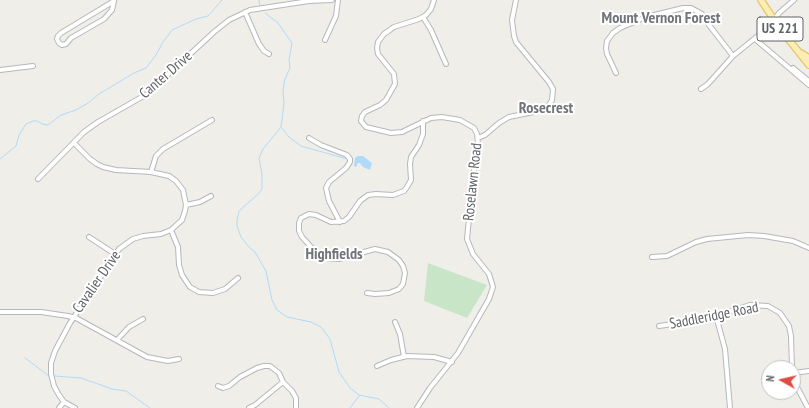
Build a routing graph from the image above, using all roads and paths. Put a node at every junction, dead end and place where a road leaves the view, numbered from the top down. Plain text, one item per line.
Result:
1 (332, 0) edge
2 (338, 0) edge
3 (434, 0) edge
4 (516, 0) edge
5 (794, 0) edge
6 (114, 1) edge
7 (311, 1) edge
8 (762, 2) edge
9 (245, 12) junction
10 (424, 17) junction
11 (774, 20) junction
12 (756, 39) junction
13 (325, 40) dead end
14 (799, 52) junction
15 (268, 54) dead end
16 (733, 56) junction
17 (809, 58) edge
18 (446, 64) dead end
19 (786, 64) junction
20 (809, 65) edge
21 (33, 66) dead end
22 (0, 70) edge
23 (616, 73) dead end
24 (809, 81) edge
25 (809, 85) edge
26 (701, 89) dead end
27 (212, 120) dead end
28 (423, 121) junction
29 (309, 138) dead end
30 (478, 138) junction
31 (74, 143) junction
32 (151, 172) junction
33 (38, 179) dead end
34 (211, 196) dead end
35 (186, 205) junction
36 (340, 222) junction
37 (171, 230) junction
38 (88, 237) dead end
39 (809, 248) edge
40 (115, 254) junction
41 (652, 257) dead end
42 (238, 278) dead end
43 (367, 293) dead end
44 (0, 312) edge
45 (716, 316) junction
46 (73, 318) junction
47 (143, 319) dead end
48 (395, 322) dead end
49 (659, 326) dead end
50 (117, 340) junction
51 (404, 357) junction
52 (179, 359) dead end
53 (792, 360) edge
54 (452, 362) junction
55 (377, 366) dead end
56 (283, 382) junction
57 (218, 386) dead end
58 (801, 395) edge
59 (64, 402) junction
60 (419, 407) edge
61 (59, 408) edge
62 (75, 408) edge
63 (249, 408) edge
64 (296, 408) edge
65 (730, 408) edge
66 (808, 408) edge

1 - 7 street, Canter Drive
2 - 13 street
3 - 10 street
4 - 30 street
5 - 11 street
6 - 6 street
7 - 9 street, Canter Drive
8 - 11 main road, US 221
9 - 15 street
9 - 31 street, Canter Drive
10 - 18 street
10 - 28 street, Roselawn Road
11 - 12 street
11 - 14 main road, US 221
12 - 16 street
12 - 19 street
14 - 17 main road, US 221
14 - 20 main road, US 221
16 - 23 street
16 - 26 street
19 - 24 street
19 - 25 street
21 - 22 street
27 - 32 street
28 - 30 street, Roselawn Road
28 - 36 street
29 - 36 street
30 - 54 street, Roselawn Road
31 - 32 street
31 - 33 street, Canter Drive
32 - 35 street
34 - 35 street
35 - 37 street
36 - 43 street
37 - 40 street, Cavalier Drive
37 - 42 street
38 - 40 street
39 - 41 street
40 - 46 street, Cavalier Drive
44 - 46 street
45 - 49 street, Saddleridge Road
45 - 53 street, Saddleridge Road
45 - 65 street
46 - 50 street
46 - 59 street, Cavalier Drive
47 - 50 street
48 - 51 street
50 - 52 street
51 - 54 street
51 - 55 street
54 - 60 street, Roselawn Road
56 - 57 street
56 - 63 street
56 - 64 street
58 - 66 street
59 - 61 street
59 - 62 street

